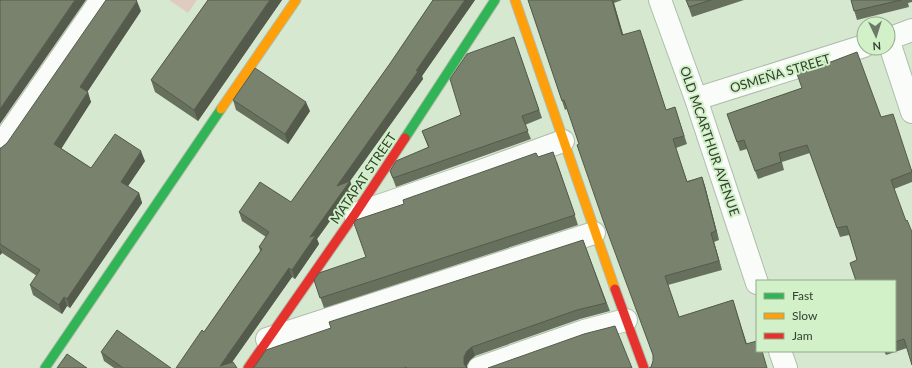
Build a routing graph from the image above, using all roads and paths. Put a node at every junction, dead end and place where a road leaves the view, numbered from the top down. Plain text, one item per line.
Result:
1 (102, 0) edge
2 (296, 0) edge
3 (495, 0) edge
4 (515, 0) edge
5 (660, 0) edge
6 (912, 30) edge
7 (896, 36) edge
8 (856, 49) edge
9 (894, 56) edge
10 (696, 99) junction
11 (912, 112) edge
12 (563, 141) junction
13 (0, 146) edge
14 (355, 214) junction
15 (594, 233) junction
16 (756, 280) edge
17 (626, 320) junction
18 (267, 340) junction
19 (780, 352) edge
20 (45, 368) edge
21 (248, 368) edge
22 (479, 368) edge
23 (644, 368) edge
24 (786, 368) edge

1 - 13 street
2 - 20 street
3 - 14 street, MATAPAT STREET
4 - 12 street
5 - 10 street, OLD MCARTHUR AVENUE
6 - 7 street
8 - 10 street, OSMEÑA STREET
9 - 11 street
10 - 16 street, OLD MCARTHUR AVENUE
12 - 14 street
12 - 15 street
14 - 18 street, MATAPAT STREET
15 - 17 street
15 - 18 street
17 - 22 street
17 - 23 street
18 - 21 street, MATAPAT STREET
19 - 24 street

